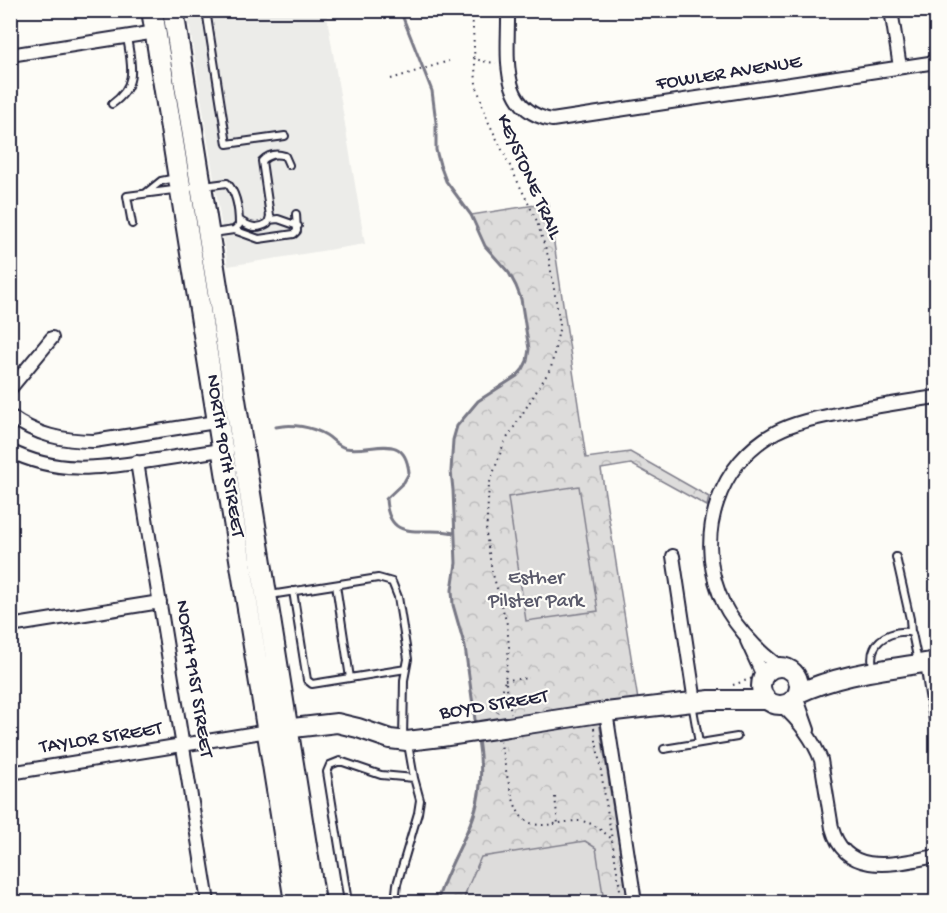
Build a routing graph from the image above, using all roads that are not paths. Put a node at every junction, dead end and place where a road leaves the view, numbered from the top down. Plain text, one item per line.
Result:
1 (152, 10) edge
2 (173, 10) edge
3 (206, 10) edge
4 (508, 10) edge
5 (891, 10) edge
6 (156, 32) junction
7 (127, 37) junction
8 (10, 55) edge
9 (936, 62) edge
10 (900, 67) junction
11 (112, 104) dead end
12 (285, 136) dead end
13 (289, 165) dead end
14 (180, 182) junction
15 (201, 185) junction
16 (145, 194) junction
17 (296, 214) dead end
18 (239, 220) junction
19 (269, 220) junction
20 (132, 224) dead end
21 (298, 226) junction
22 (234, 230) junction
23 (209, 233) junction
24 (52, 338) dead end
25 (10, 389) edge
26 (936, 397) edge
27 (238, 418) junction
28 (12, 419) edge
29 (218, 421) junction
30 (242, 447) junction
31 (223, 450) junction
32 (10, 451) edge
33 (137, 462) junction
34 (673, 556) dead end
35 (896, 557) dead end
36 (336, 585) junction
37 (293, 591) junction
38 (266, 595) junction
39 (160, 602) junction
40 (10, 626) edge
41 (739, 627) junction
42 (910, 632) junction
43 (927, 663) edge
44 (406, 669) junction
45 (873, 672) junction
46 (775, 674) junction
47 (842, 677) junction
48 (350, 678) junction
49 (785, 699) junction
50 (699, 702) junction
51 (600, 718) junction
52 (936, 720) edge
53 (278, 730) junction
54 (737, 737) dead end
55 (405, 741) junction
56 (699, 743) junction
57 (184, 745) junction
58 (664, 748) dead end
59 (10, 773) edge
60 (414, 778) junction
61 (936, 856) edge
62 (208, 903) edge
63 (295, 903) edge
64 (315, 903) edge
65 (348, 903) edge
66 (395, 903) edge
67 (635, 903) edge

1 - 6 main road, NORTH 90TH STREET
2 - 15 main road, NORTH 90TH STREET
3 - 12 lane
4 - 10 street, FOWLER AVENUE
5 - 10 street
6 - 7 street
6 - 14 main road, NORTH 90TH STREET
7 - 8 street
7 - 11 lane
9 - 10 street, FOWLER AVENUE
13 - 19 lane
14 - 15 lane
14 - 16 lane
14 - 16 lane
14 - 29 main road, NORTH 90TH STREET
15 - 18 lane
15 - 23 main road, NORTH 90TH STREET
16 - 20 lane
17 - 21 lane
18 - 19 lane
18 - 22 lane
19 - 21 lane
21 - 22 lane
22 - 23 lane
23 - 27 main road, NORTH 90TH STREET
24 - 25 street
26 - 41 street
27 - 29 street
27 - 30 main road, NORTH 90TH STREET
28 - 29 street
29 - 31 main road, NORTH 90TH STREET
30 - 31 street
30 - 38 main road, NORTH 90TH STREET
31 - 33 street
31 - 53 main road, NORTH 90TH STREET
32 - 33 street
33 - 39 street, NORTH 91ST STREET
34 - 50 street
35 - 42 lane
36 - 37 lane
36 - 44 lane
36 - 48 lane
37 - 38 lane
37 - 48 lane
38 - 53 main road, NORTH 90TH STREET
39 - 40 street
39 - 57 street, NORTH 91ST STREET
41 - 46 street
41 - 46 street
42 - 43 lane
42 - 45 lane
43 - 45 street, BOYD STREET
43 - 52 street
44 - 48 lane
44 - 55 lane
45 - 47 street, BOYD STREET
46 - 47 street, BOYD STREET
46 - 49 street
46 - 49 street
46 - 50 street, BOYD STREET
47 - 49 street, BOYD STREET
49 - 50 street, BOYD STREET
49 - 61 street
50 - 51 street, BOYD STREET
50 - 56 lane
51 - 55 street, BOYD STREET, bridge
51 - 67 street
53 - 55 street, BOYD STREET
53 - 57 street, TAYLOR STREET
53 - 63 main road, NORTH 90TH STREET
53 - 64 main road, NORTH 90TH STREET
54 - 56 lane
55 - 60 lane
56 - 58 lane
57 - 59 street, TAYLOR STREET
57 - 62 street, NORTH 91ST STREET
60 - 65 lane
60 - 66 lane

